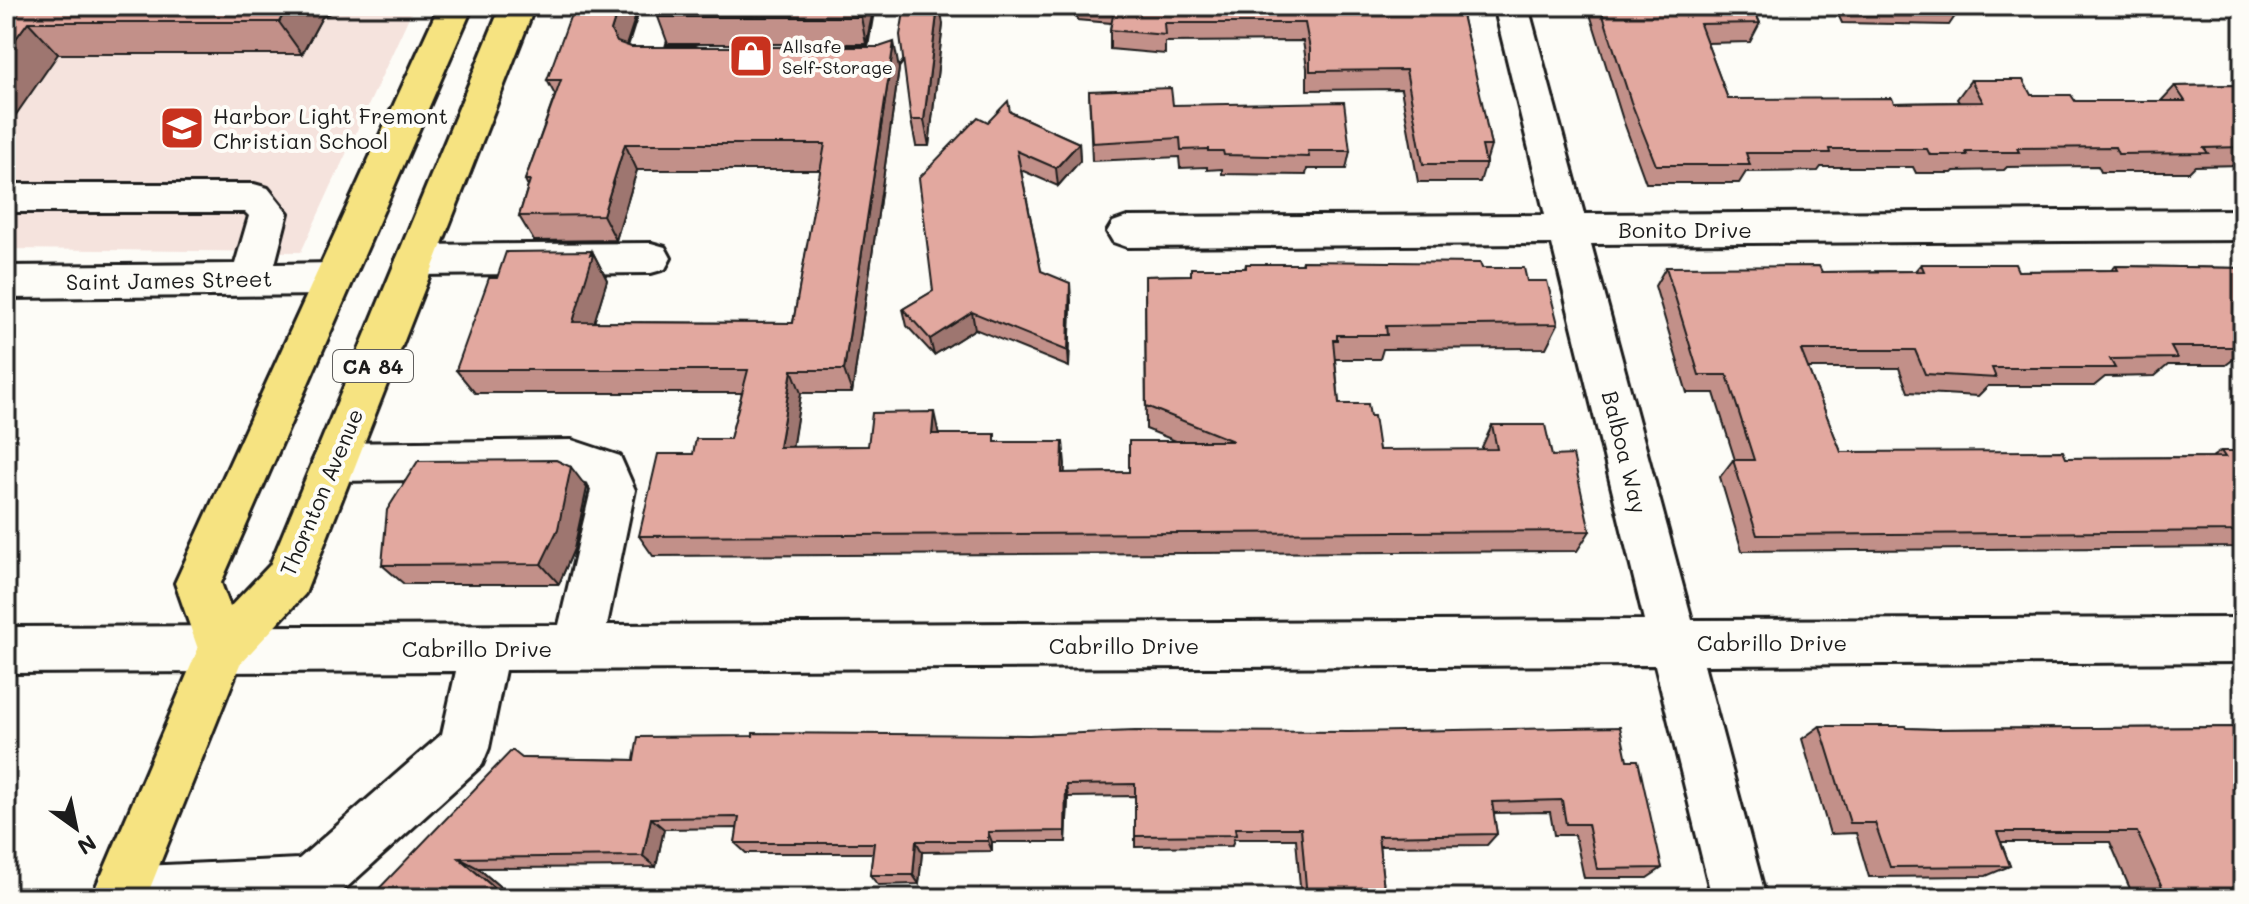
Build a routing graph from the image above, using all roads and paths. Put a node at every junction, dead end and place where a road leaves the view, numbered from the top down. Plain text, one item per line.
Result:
1 (456, 6) edge
2 (518, 6) edge
3 (659, 6) edge
4 (893, 6) edge
5 (1511, 6) edge
6 (719, 59) edge
7 (809, 59) edge
8 (6, 198) edge
9 (2243, 225) edge
10 (1570, 230) junction
11 (1127, 232) dead end
12 (651, 258) dead end
13 (416, 260) junction
14 (258, 279) junction
15 (333, 279) junction
16 (6, 282) edge
17 (334, 462) junction
18 (2243, 640) edge
19 (1673, 642) junction
20 (578, 647) junction
21 (485, 648) junction
22 (222, 649) junction
23 (6, 650) edge
24 (119, 896) edge
25 (1739, 898) edge

1 - 15 main road, CA 84
2 - 13 main road, Thornton Avenue / CA 84
3 - 6 street
4 - 7 street
5 - 10 street, Balboa Way
8 - 14 street
9 - 10 street, Bonito Drive
10 - 11 street, Bonito Drive
10 - 19 street, Balboa Way
12 - 13 street
13 - 17 main road, Thornton Avenue / CA 84
14 - 15 street, Saint James Street
14 - 16 street, Saint James Street
15 - 22 main road, CA 84
17 - 20 street
17 - 22 main road, Thornton Avenue / CA 84
18 - 19 street, Cabrillo Drive
19 - 20 street, Cabrillo Drive
19 - 25 street, Balboa Way
20 - 21 street, Cabrillo Drive
21 - 22 street, Cabrillo Drive
21 - 24 street
22 - 23 street, Cabrillo Drive
22 - 24 main road, Thornton Avenue / CA 84

